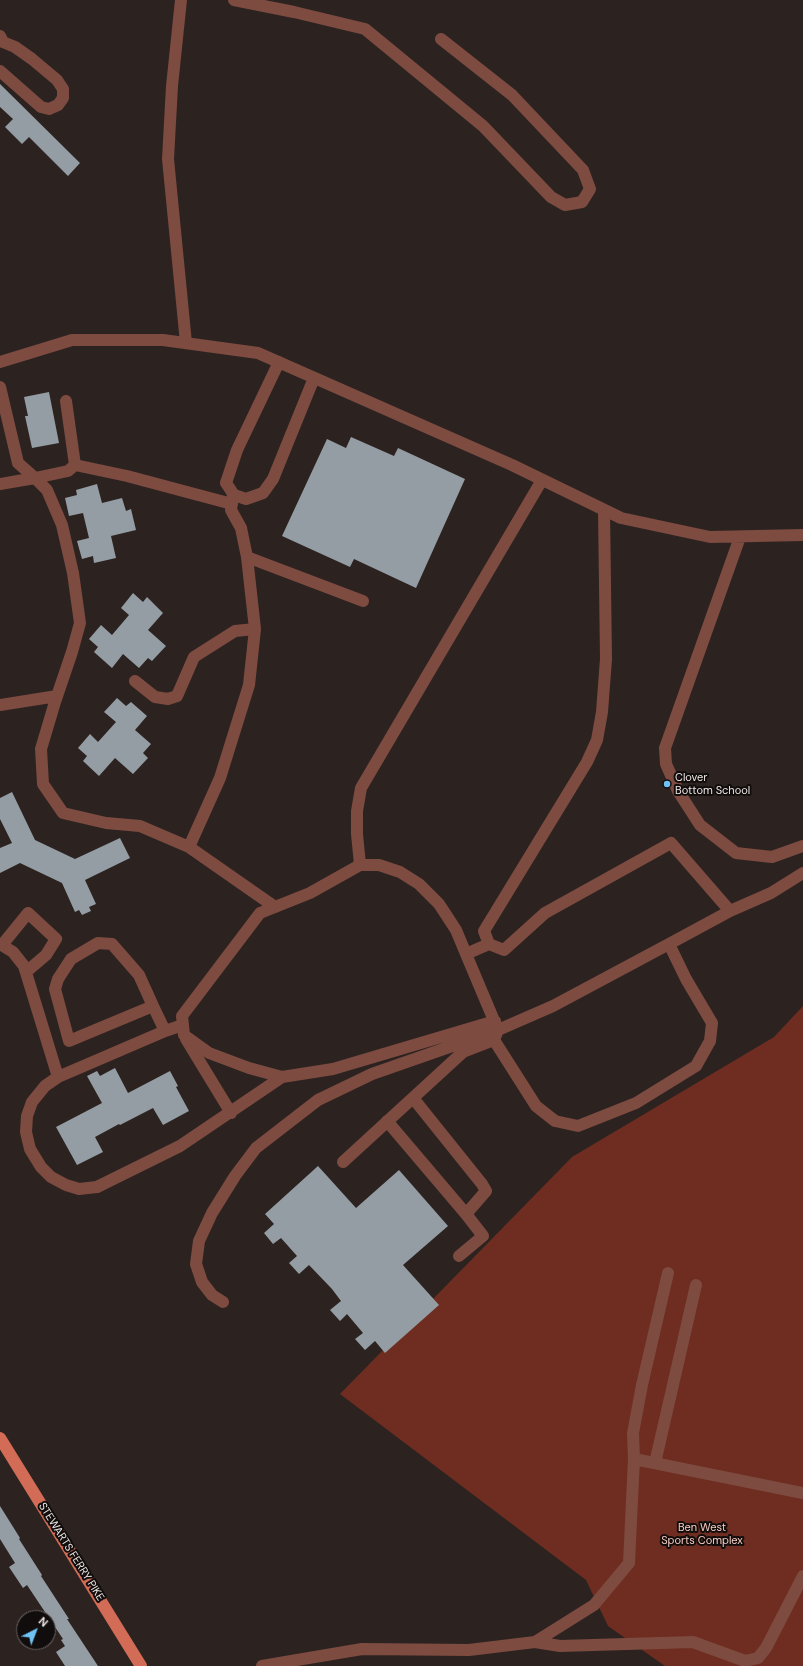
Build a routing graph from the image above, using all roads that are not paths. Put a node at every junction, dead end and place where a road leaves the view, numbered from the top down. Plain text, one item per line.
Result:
1 (181, 0) edge
2 (240, 1) edge
3 (440, 39) dead end
4 (1, 40) edge
5 (0, 71) edge
6 (186, 343) junction
7 (2, 358) edge
8 (279, 362) junction
9 (314, 378) junction
10 (0, 387) edge
11 (66, 401) dead end
12 (75, 465) junction
13 (35, 478) junction
14 (542, 480) junction
15 (0, 484) edge
16 (232, 499) junction
17 (604, 510) junction
18 (803, 535) edge
19 (740, 537) junction
20 (247, 557) junction
21 (362, 601) dead end
22 (255, 630) junction
23 (135, 681) dead end
24 (57, 696) junction
25 (0, 705) edge
26 (803, 846) edge
27 (189, 847) junction
28 (360, 864) junction
29 (803, 873) edge
30 (275, 907) junction
31 (730, 911) junction
32 (489, 944) junction
33 (669, 944) junction
34 (1, 945) edge
35 (466, 954) junction
36 (26, 972) junction
37 (154, 1006) junction
38 (183, 1030) junction
39 (496, 1030) junction
40 (165, 1031) junction
41 (58, 1076) junction
42 (282, 1077) junction
43 (413, 1098) junction
44 (231, 1112) junction
45 (388, 1121) junction
46 (342, 1162) dead end
47 (466, 1214) junction
48 (459, 1256) dead end
49 (668, 1273) dead end
50 (696, 1285) dead end
51 (223, 1302) dead end
52 (0, 1438) edge
53 (634, 1459) junction
54 (655, 1463) junction
55 (803, 1493) edge
56 (803, 1576) edge
57 (535, 1642) junction
58 (142, 1666) edge
59 (262, 1666) edge

1 - 6 street
2 - 3 street
4 - 5 street
6 - 7 street
6 - 8 street
8 - 9 street
8 - 16 street
9 - 14 street
9 - 16 street
10 - 13 street
11 - 12 street
12 - 13 street
12 - 16 street
13 - 15 street
13 - 24 street
14 - 17 street
14 - 28 street
16 - 20 street
17 - 19 street
17 - 32 street
18 - 19 street
19 - 26 street
20 - 21 street
20 - 22 street
22 - 23 street
22 - 27 street
24 - 25 street
24 - 27 street
27 - 30 street
28 - 30 street
28 - 35 street
29 - 31 street
30 - 38 street
31 - 32 street
31 - 33 street
32 - 35 street
33 - 39 street
33 - 39 street
34 - 36 street
34 - 36 street
35 - 39 street
36 - 41 street
37 - 37 street
37 - 40 street
38 - 40 street
38 - 42 street
38 - 44 street
39 - 42 street
39 - 43 street
39 - 51 street
40 - 41 street
41 - 44 street
42 - 44 street
43 - 45 street
43 - 47 street
45 - 46 street
45 - 47 street
47 - 48 street
49 - 53 street
50 - 54 street
52 - 58 main road, STEWARTS FERRY PIKE
53 - 54 street
53 - 57 street
54 - 55 street
56 - 57 street
57 - 59 street

